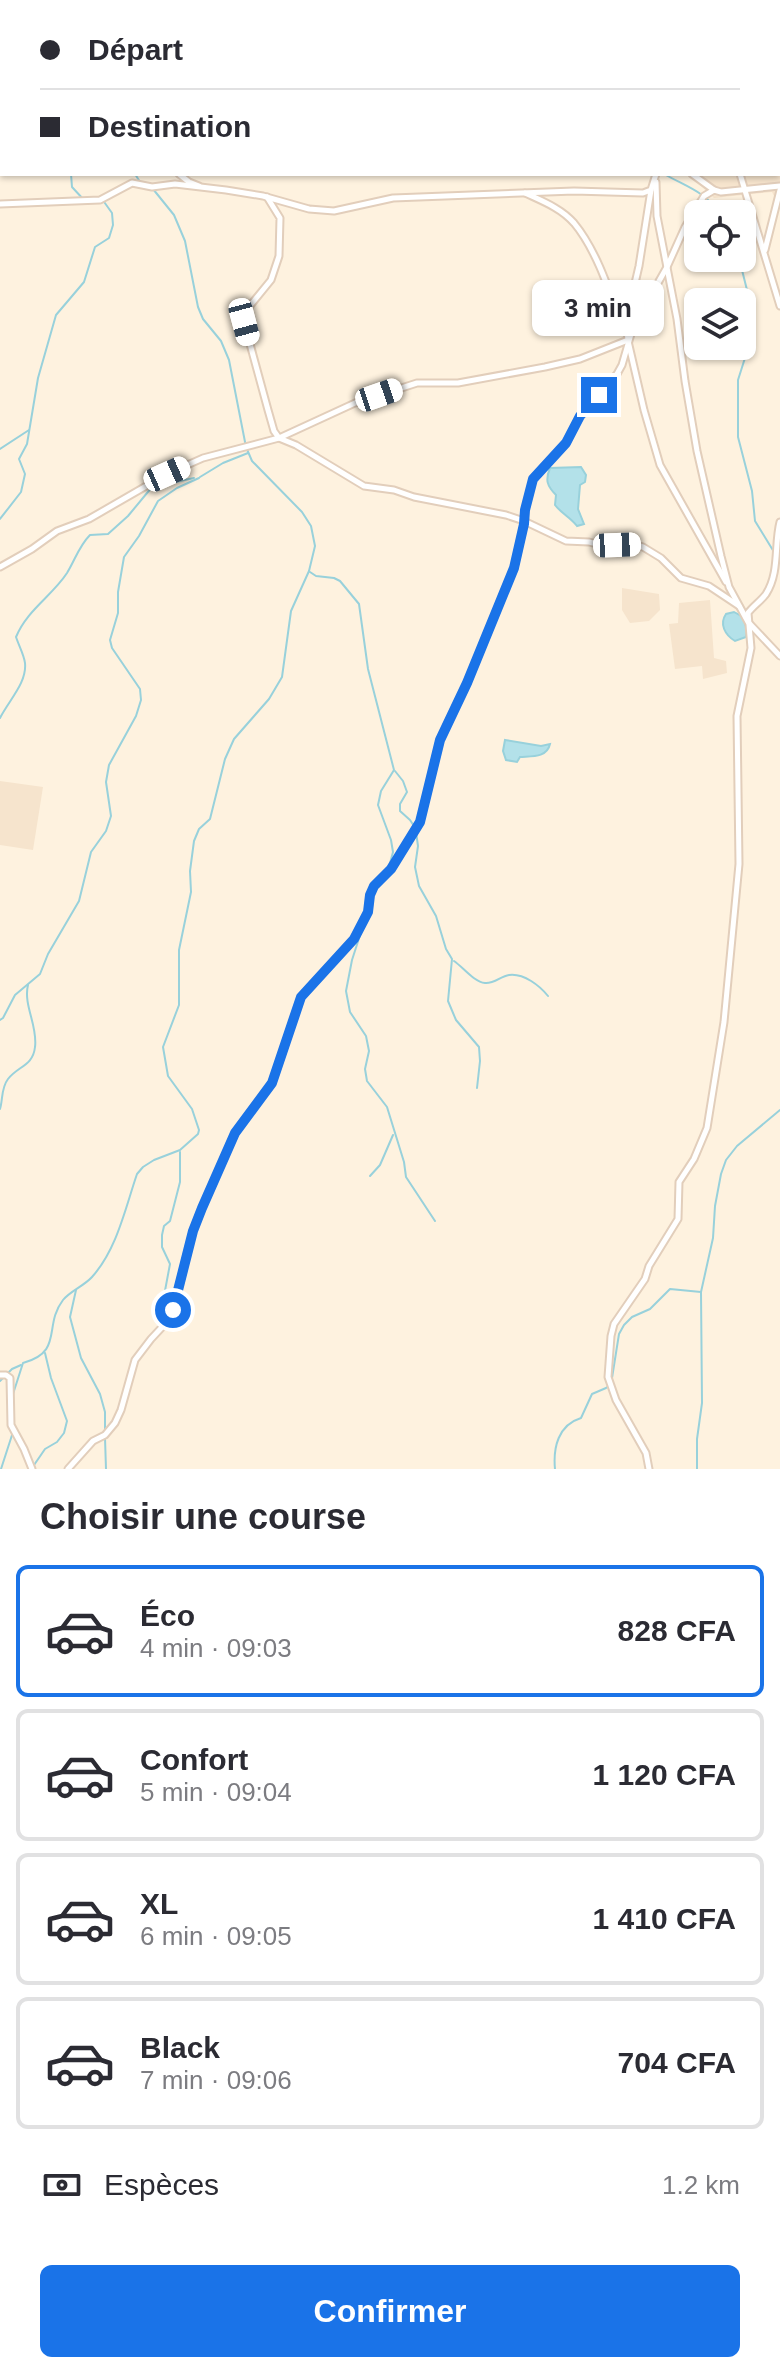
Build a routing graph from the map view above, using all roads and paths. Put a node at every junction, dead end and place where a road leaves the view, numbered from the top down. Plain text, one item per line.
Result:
1 (182, 176) edge
2 (656, 176) edge
3 (656, 176) edge
4 (695, 176) edge
5 (741, 176) edge
6 (204, 188) junction
7 (745, 188) junction
8 (780, 188) edge
9 (651, 190) junction
10 (714, 190) junction
11 (524, 193) junction
12 (267, 197) junction
13 (0, 204) edge
14 (764, 251) junction
15 (667, 267) junction
16 (780, 306) edge
17 (628, 340) junction
18 (279, 438) junction
19 (524, 521) junction
20 (780, 522) edge
21 (0, 567) edge
22 (729, 587) junction
23 (739, 606) junction
24 (747, 620) junction
25 (780, 656) edge
26 (0, 1375) edge
27 (32, 1469) edge
28 (68, 1469) edge
29 (649, 1469) edge

1 - 6 street
2 - 9 street
3 - 15 street
4 - 10 street
5 - 7 street
6 - 12 street
6 - 13 street
7 - 8 street
7 - 10 street
7 - 14 street
8 - 14 street
9 - 11 street
9 - 17 street
10 - 15 street
11 - 12 street
11 - 17 street
12 - 18 street
14 - 16 street
15 - 17 street
15 - 22 street
17 - 18 street
17 - 19 street
17 - 22 street
18 - 19 street
18 - 21 street
19 - 23 street
19 - 28 street
20 - 24 street
22 - 23 street
23 - 24 street
24 - 25 street
24 - 29 street
26 - 27 street

